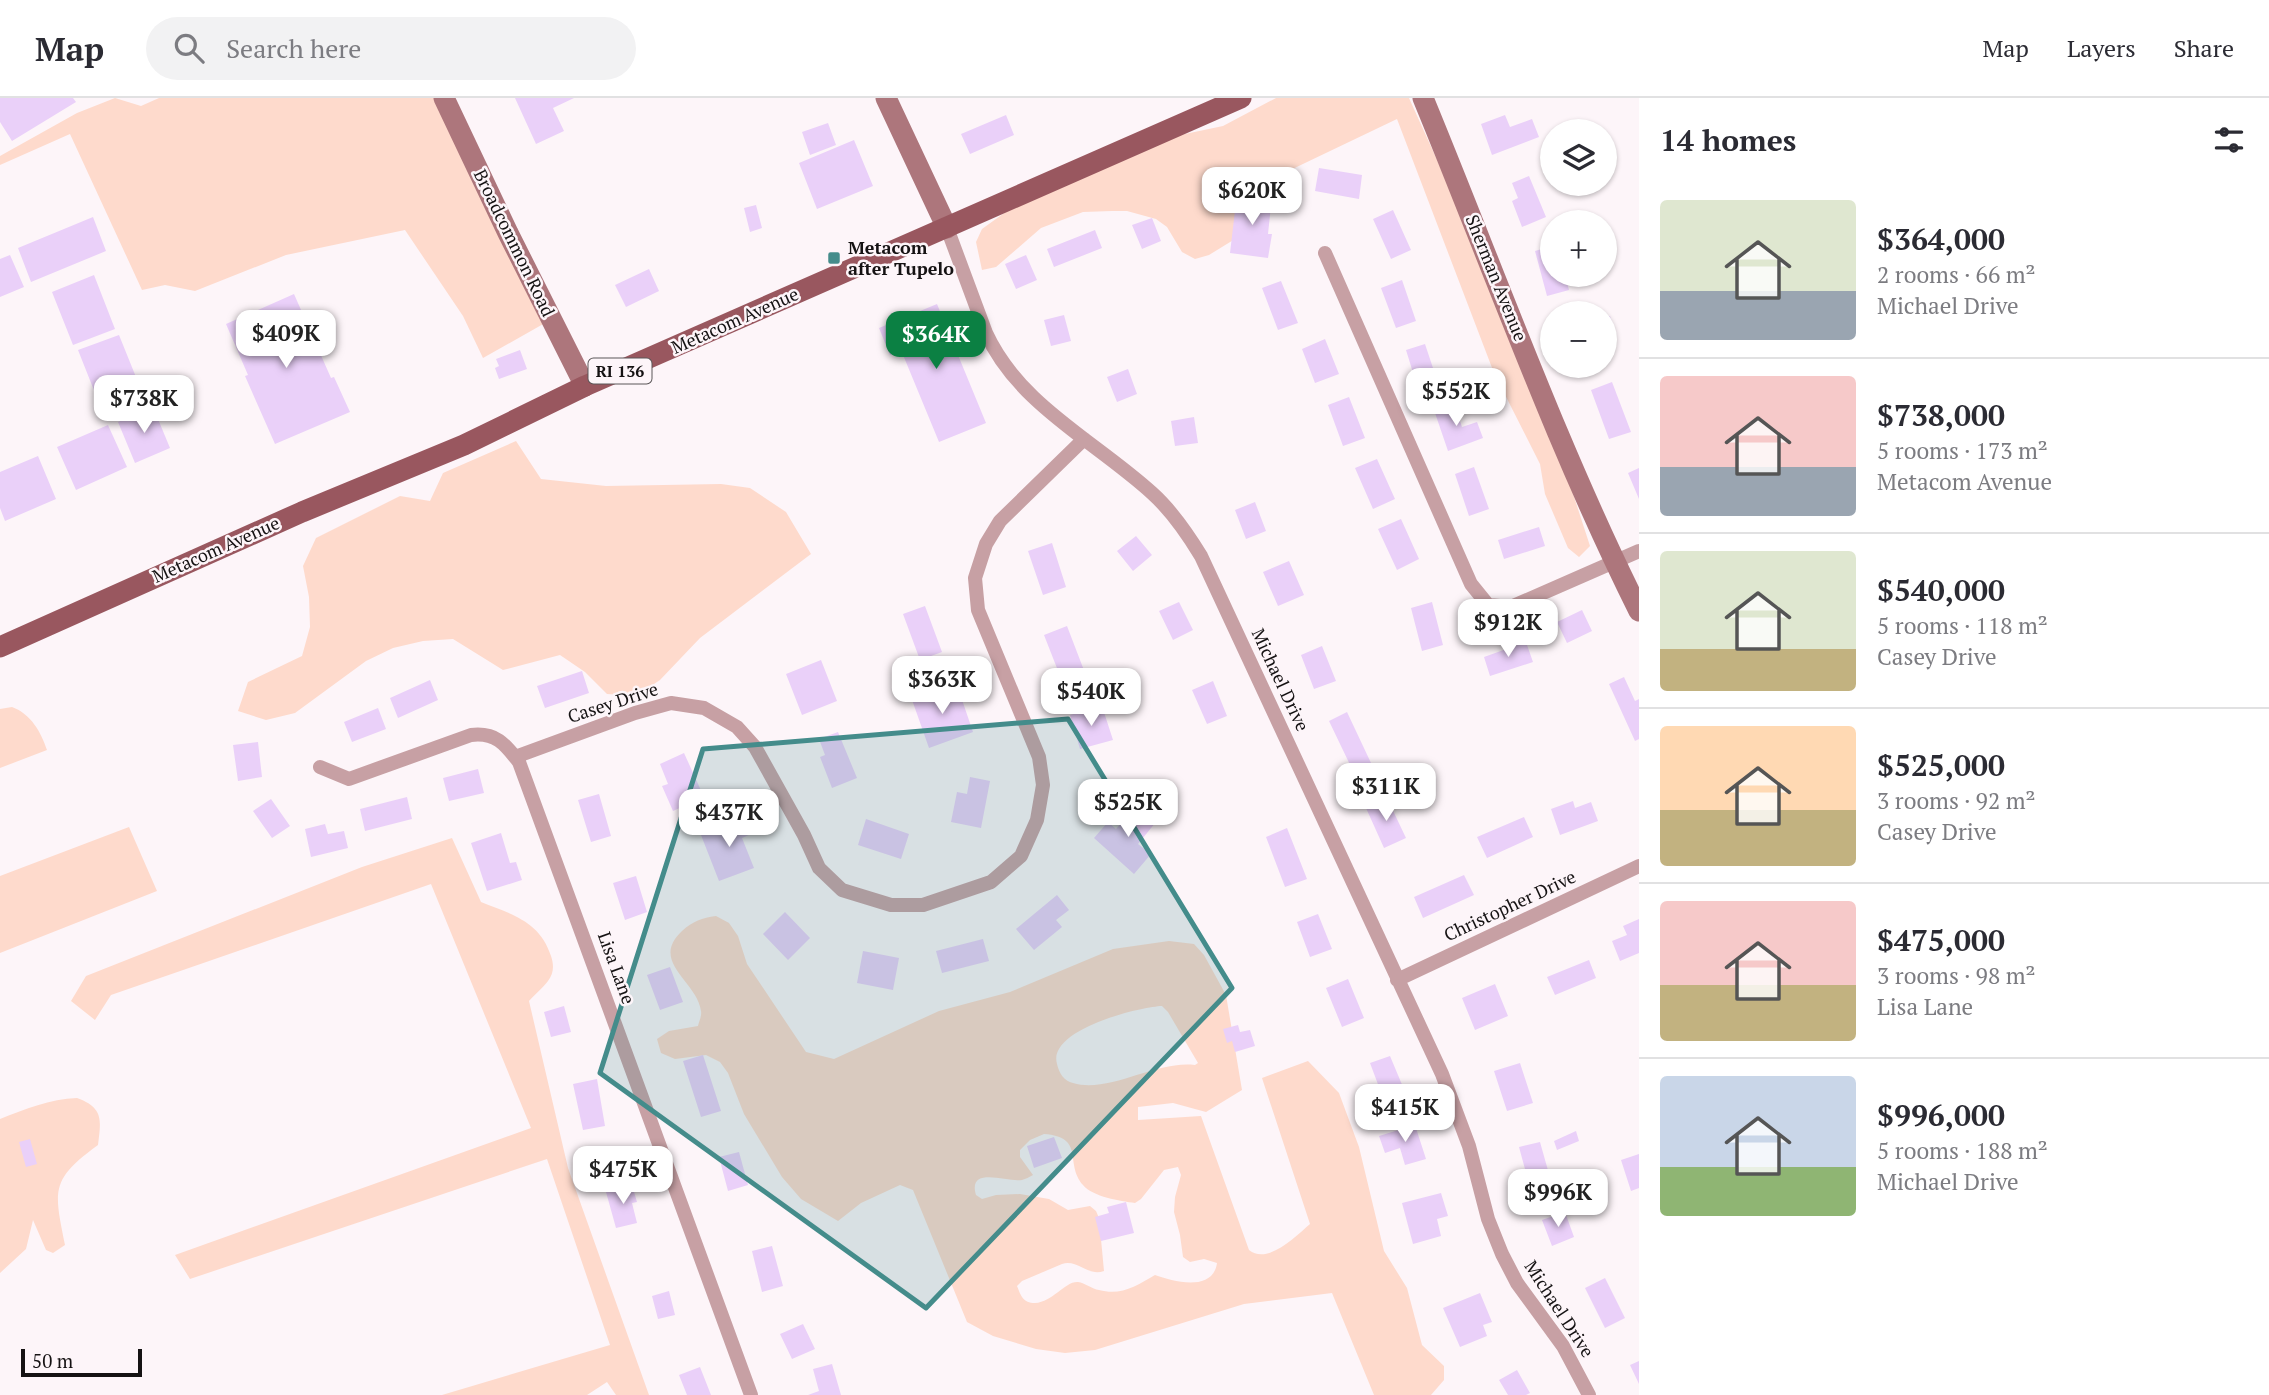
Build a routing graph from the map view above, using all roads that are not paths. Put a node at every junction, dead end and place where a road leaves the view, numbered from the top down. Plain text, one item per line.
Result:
1 (444, 98) edge
2 (886, 98) edge
3 (1241, 98) edge
4 (1423, 98) edge
5 (947, 228) junction
6 (1325, 253) dead end
7 (585, 386) junction
8 (1084, 439) junction
9 (1639, 551) edge
10 (1616, 561) junction
11 (1639, 611) edge
12 (0, 647) edge
13 (516, 757) junction
14 (320, 767) dead end
15 (1639, 866) edge
16 (1397, 980) junction
17 (751, 1395) edge
18 (1589, 1395) edge

1 - 7 street, Broadcommon Road
2 - 5 street
3 - 5 main road, Metacom Avenue / RI 136
4 - 10 street, Sherman Avenue
5 - 7 main road, Metacom Avenue / RI 136
5 - 8 street, Michael Drive
6 - 10 street
7 - 12 main road, Metacom Avenue / RI 136
8 - 13 street, Casey Drive
8 - 16 street, Michael Drive
9 - 10 street
10 - 11 street, Sherman Avenue
13 - 14 street
13 - 17 street, Lisa Lane
15 - 16 street, Christopher Drive
16 - 18 street, Michael Drive

